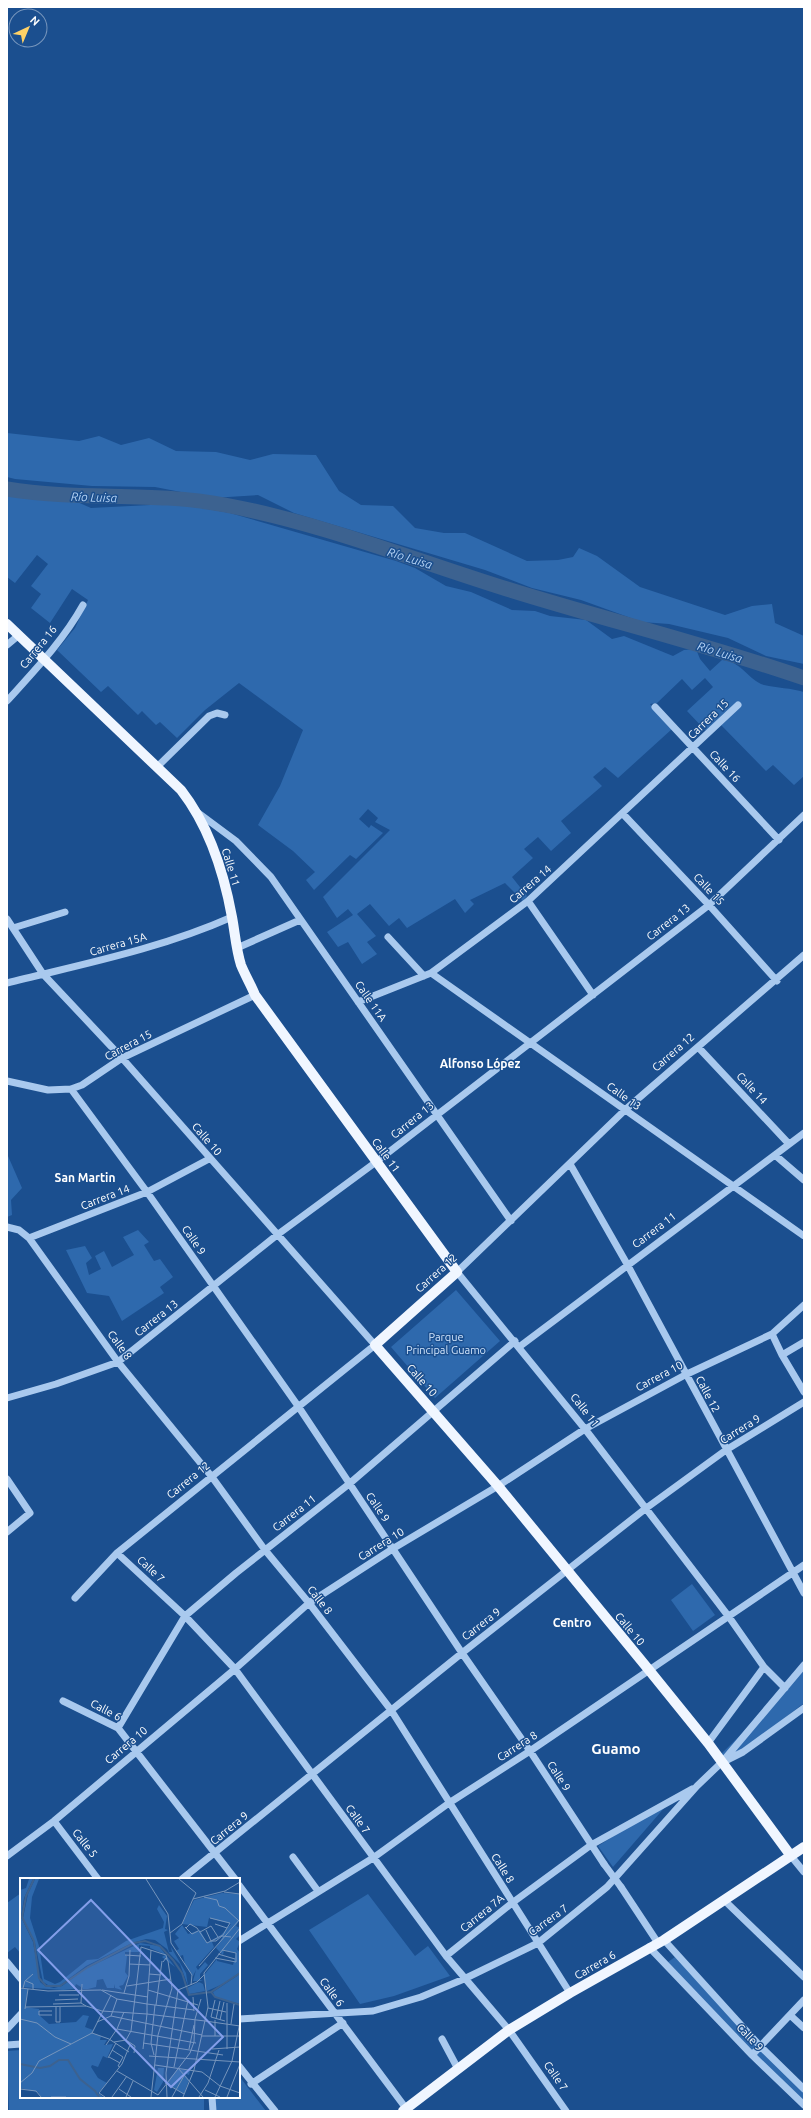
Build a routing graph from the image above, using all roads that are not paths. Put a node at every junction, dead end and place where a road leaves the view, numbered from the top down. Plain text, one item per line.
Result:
1 (83, 605) dead end
2 (7, 624) edge
3 (19, 635) junction
4 (7, 645) edge
5 (44, 659) junction
6 (7, 701) edge
7 (738, 705) dead end
8 (655, 707) dead end
9 (225, 715) dead end
10 (693, 749) junction
11 (157, 767) junction
12 (195, 810) junction
13 (623, 814) junction
14 (804, 815) edge
15 (779, 840) junction
16 (528, 902) junction
17 (709, 905) junction
18 (65, 912) dead end
19 (232, 917) junction
20 (7, 919) edge
21 (300, 920) junction
22 (13, 928) junction
23 (388, 937) dead end
24 (237, 948) junction
25 (804, 955) edge
26 (43, 974) junction
27 (428, 975) junction
28 (777, 981) junction
29 (7, 983) edge
30 (256, 995) junction
31 (593, 995) junction
32 (358, 1002) junction
33 (530, 1041) junction
34 (698, 1047) junction
35 (122, 1058) junction
36 (7, 1081) edge
37 (71, 1090) junction
38 (625, 1110) junction
39 (436, 1115) junction
40 (804, 1133) edge
41 (789, 1144) junction
42 (775, 1156) junction
43 (209, 1159) junction
44 (376, 1162) junction
45 (570, 1164) junction
46 (804, 1180) edge
47 (731, 1186) junction
48 (147, 1192) junction
49 (511, 1221) junction
50 (7, 1227) edge
51 (277, 1235) junction
52 (804, 1236) edge
53 (28, 1238) junction
54 (627, 1264) junction
55 (457, 1272) junction
56 (213, 1287) junction
57 (804, 1305) edge
58 (772, 1334) junction
59 (804, 1342) edge
60 (517, 1344) junction
61 (375, 1345) junction
62 (782, 1355) junction
63 (118, 1362) junction
64 (685, 1375) junction
65 (804, 1392) edge
66 (7, 1398) edge
67 (804, 1402) edge
68 (298, 1406) junction
69 (434, 1412) junction
70 (585, 1429) junction
71 (726, 1450) junction
72 (212, 1477) junction
73 (7, 1479) edge
74 (349, 1484) junction
75 (498, 1486) junction
76 (645, 1509) junction
77 (7, 1532) edge
78 (394, 1548) junction
79 (265, 1550) junction
80 (117, 1553) junction
81 (804, 1565) edge
82 (567, 1571) junction
83 (792, 1573) junction
84 (804, 1593) edge
85 (75, 1598) dead end
86 (309, 1603) junction
87 (185, 1616) junction
88 (728, 1617) junction
89 (462, 1653) junction
90 (804, 1665) edge
91 (764, 1667) junction
92 (235, 1669) junction
93 (649, 1670) junction
94 (785, 1688) junction
95 (63, 1700) dead end
96 (804, 1708) edge
97 (391, 1710) junction
98 (118, 1728) junction
99 (708, 1743) junction
100 (136, 1751) junction
101 (530, 1751) junction
102 (721, 1763) junction
103 (313, 1775) junction
104 (697, 1786) junction
105 (449, 1803) junction
106 (54, 1821) junction
107 (591, 1845) junction
108 (804, 1847) edge
109 (215, 1853) junction
110 (7, 1856) edge
111 (791, 1856) junction
112 (293, 1857) dead end
113 (373, 1858) junction
114 (804, 1872) edge
115 (97, 1878) edge
116 (183, 1878) edge
117 (234, 1878) edge
118 (240, 1886) edge
119 (318, 1891) junction
120 (725, 1900) junction
121 (512, 1902) junction
122 (267, 1922) junction
123 (240, 1940) edge
124 (538, 1943) junction
125 (657, 1943) junction
126 (446, 1956) junction
127 (7, 1962) edge
128 (804, 1977) edge
129 (20, 1978) edge
130 (464, 1979) junction
131 (570, 1993) junction
132 (804, 2000) edge
133 (20, 2015) edge
134 (335, 2015) junction
135 (790, 2015) junction
136 (240, 2019) edge
137 (343, 2023) junction
138 (804, 2028) edge
139 (7, 2029) edge
140 (509, 2030) junction
141 (442, 2040) dead end
142 (20, 2044) edge
143 (7, 2045) edge
144 (760, 2046) junction
145 (752, 2055) junction
146 (240, 2068) edge
147 (458, 2069) junction
148 (251, 2084) junction
149 (804, 2089) edge
150 (212, 2098) edge
151 (804, 2105) edge
152 (406, 2110) edge
153 (213, 2111) edge
154 (275, 2111) edge
155 (566, 2111) edge

1 - 5 street, Carrera 16
2 - 3 main road, Calle 11
3 - 4 street
3 - 5 main road, Calle 11
5 - 6 street, Carrera 16
5 - 11 main road, Calle 11
7 - 10 street, Carrera 15
8 - 10 street, Calle 16
9 - 11 street
10 - 13 street, Carrera 14
10 - 15 street, Calle 16
11 - 12 main road, Calle 11
12 - 19 main road, Calle 11
12 - 21 street, Calle 11A
13 - 16 street, Carrera 14
13 - 17 street, Calle 15
14 - 15 street, Carrera 13
15 - 17 street, Carrera 13
16 - 27 street, Carrera 14
16 - 31 street
17 - 28 street, Calle 15
17 - 31 street, Carrera 13
18 - 22 street
19 - 24 main road, Calle 11
19 - 26 street, Carrera 15A
20 - 22 street, Calle 10
21 - 24 street
21 - 32 street, Calle 11A
22 - 26 street, Calle 10
23 - 27 street, Calle 13
24 - 30 main road, Calle 11
25 - 28 street, Carrera 12
26 - 29 street, Carrera 15A
26 - 35 street, Calle 10
27 - 32 street, Carrera 14
27 - 33 street, Calle 13
28 - 34 street, Carrera 12
30 - 35 street, Carrera 15
30 - 44 main road, Calle 11
31 - 33 street, Carrera 13
32 - 39 street, Calle 11A
33 - 38 street, Calle 13
33 - 39 street, Carrera 13
34 - 38 street, Carrera 12
34 - 41 street, Calle 14
35 - 37 street, Carrera 15
35 - 43 street, Calle 10
36 - 37 street, Carrera 15
37 - 48 street, Calle 9
38 - 45 street, Carrera 12
38 - 47 street, Calle 13
39 - 44 street, Carrera 13
39 - 49 street, Calle 11A
40 - 41 street, Carrera 11
41 - 42 street, Carrera 11
42 - 46 street
42 - 47 street, Carrera 11
43 - 48 street, Carrera 14
43 - 51 street, Calle 10
44 - 51 street, Carrera 13
44 - 55 main road, Calle 11
45 - 49 street, Carrera 12
45 - 54 street, Calle 12
47 - 52 street, Calle 13
47 - 54 street, Carrera 11
48 - 53 street, Carrera 14
48 - 56 street, Calle 9
49 - 55 street, Carrera 12
50 - 53 street
51 - 56 street, Carrera 13
51 - 61 street, Calle 10
53 - 63 street, Calle 8
54 - 60 street, Carrera 11
54 - 64 street, Calle 12
55 - 60 street, Calle 11
55 - 61 main road, Carrera 12
56 - 63 street, Carrera 13
56 - 68 street, Calle 9
57 - 58 street, Carrera 10
58 - 62 street
58 - 64 street, Carrera 10
59 - 62 street
60 - 69 street, Carrera 11
60 - 70 street, Calle 11
61 - 68 street, Carrera 12
61 - 69 main road, Calle 10
62 - 65 street
63 - 66 street, Carrera 13
63 - 72 street, Calle 8
64 - 70 street, Carrera 10
64 - 71 street, Calle 12
67 - 71 street, Carrera 9
68 - 72 street, Carrera 12
68 - 74 street, Calle 9
69 - 74 street, Carrera 11
69 - 75 main road, Calle 10
70 - 75 street, Carrera 10
70 - 76 street, Calle 11
71 - 76 street, Carrera 9
71 - 83 street, Calle 12
72 - 79 street, Calle 8
72 - 80 street, Carrera 12
73 - 77 street
74 - 78 street, Calle 9
74 - 79 street, Carrera 11
75 - 78 street, Carrera 10
75 - 82 main road, Calle 10
76 - 82 street, Carrera 9
76 - 88 street, Calle 11
78 - 86 street, Carrera 10
78 - 89 street, Calle 9
79 - 86 street, Calle 8
79 - 87 street, Carrera 11
80 - 85 street, Carrera 12
80 - 87 street, Calle 7
81 - 83 street, Carrera 8
82 - 89 street, Carrera 9
82 - 93 main road, Calle 10
83 - 84 street, Calle 12
83 - 88 street, Carrera 8
86 - 92 street, Carrera 10
86 - 97 street, Calle 8
87 - 92 street, Calle 7
87 - 98 street, Carrera 11
88 - 91 street, Calle 11
88 - 93 street, Carrera 8
89 - 97 street, Carrera 9
89 - 101 street, Calle 9
90 - 94 street
91 - 94 street, Calle 11
91 - 99 street
92 - 100 street, Carrera 10
92 - 103 street, Calle 7
93 - 99 main road, Calle 10
93 - 101 street, Carrera 8
94 - 102 street
95 - 98 street, Calle 6
96 - 102 street, Carrera 7
97 - 103 street, Carrera 9
97 - 105 street, Calle 8
98 - 100 street, Calle 6
99 - 102 main road, Calle 10
100 - 106 street, Carrera 10
100 - 109 street, Calle 6
101 - 105 street, Carrera 8
101 - 107 street, Calle 9
102 - 104 street, Carrera 7
102 - 111 main road, Calle 10
103 - 109 street, Carrera 9
103 - 113 street, Calle 7
104 - 107 street, Carrera 7A
104 - 124 street, Carrera 7
105 - 113 street, Carrera 8
105 - 121 street, Calle 8
106 - 110 street, Carrera 10
106 - 115 street, Calle 5
107 - 121 street, Carrera 7A
107 - 125 street, Calle 9, bridge
108 - 111 main road, Carrera 6
109 - 116 street, Carrera 9
109 - 117 street, Calle 6
111 - 114 street, Calle 10
111 - 120 main road, Carrera 6
112 - 119 street
113 - 119 street, Carrera 8
113 - 126 street, Calle 7
118 - 122 street, Calle 6
119 - 122 street, Carrera 8
120 - 125 main road, Carrera 6
120 - 128 street
121 - 124 street, Calle 8
121 - 126 street, Carrera 7A
122 - 123 street, Carrera 8
122 - 134 street, Calle 6
124 - 130 street, Carrera 7
124 - 131 street, Calle 8
125 - 131 main road, Carrera 6
125 - 144 street, Calle 9
125 - 145 street, Calle 9
126 - 130 street, Calle 7
127 - 129 street
130 - 134 street, Carrera 7
130 - 140 street, Calle 7
131 - 140 main road, Carrera 6
132 - 135 street
133 - 139 street
134 - 136 street, Carrera 7
134 - 137 street, Calle 6
135 - 138 street
135 - 144 street
137 - 148 street
137 - 152 street, Calle 6
140 - 147 main road, Carrera 6
140 - 155 street, Calle 7
141 - 147 street
142 - 143 street
144 - 145 street
144 - 149 street, Calle 9
145 - 151 street, Calle 9
146 - 148 street
147 - 152 main road, Carrera 6
148 - 154 street
150 - 153 street

